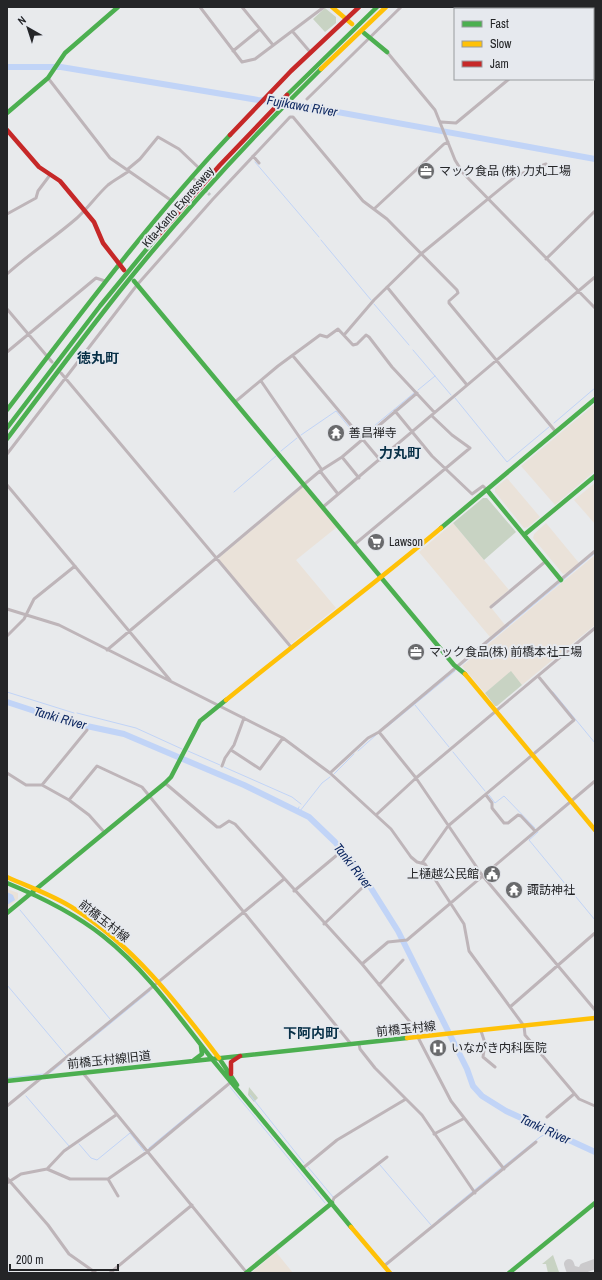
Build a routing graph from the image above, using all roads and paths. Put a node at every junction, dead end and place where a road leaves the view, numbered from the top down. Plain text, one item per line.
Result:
1 (118, 7) edge
2 (200, 7) edge
3 (242, 7) edge
4 (324, 7) edge
5 (332, 7) edge
6 (359, 7) edge
7 (377, 7) edge
8 (386, 7) edge
9 (401, 7) edge
10 (346, 19) junction
11 (352, 24) dead end
12 (260, 29) junction
13 (293, 32) junction
14 (364, 33) dead end
15 (369, 36) junction
16 (273, 45) junction
17 (233, 51) junction
18 (387, 52) joint
19 (311, 53) junction
20 (48, 78) junction
21 (508, 80) edge
22 (307, 99) dead end
23 (7, 113) edge
24 (441, 123) junction
25 (7, 130) edge
26 (448, 142) junction
27 (253, 156) junction
28 (259, 163) dead end
29 (546, 164) dead end
30 (200, 169) junction
31 (129, 170) junction
32 (50, 175) junction
33 (192, 177) junction
34 (198, 182) dead end
35 (210, 195) tunnel mouth
36 (213, 199) junction
37 (488, 199) junction
38 (172, 200) junction
39 (374, 209) junction
40 (85, 211) junction
41 (595, 211) edge
42 (7, 214) edge
43 (421, 254) junction
44 (546, 259) junction
45 (119, 264) junction
46 (124, 270) dead end
47 (7, 274) edge
48 (595, 277) edge
49 (105, 281) junction
50 (135, 283) junction
51 (387, 287) junction
52 (578, 291) junction
53 (595, 308) edge
54 (7, 309) edge
55 (28, 334) junction
56 (344, 335) junction
57 (7, 352) edge
58 (293, 356) junction
59 (47, 357) junction
60 (497, 360) junction
61 (52, 362) dead end
62 (61, 373) dead end
63 (65, 378) junction
64 (261, 381) junction
65 (467, 384) junction
66 (417, 393) junction
67 (595, 399) edge
68 (235, 402) junction
69 (7, 410) edge
70 (395, 411) junction
71 (434, 412) junction
72 (432, 416) junction
73 (7, 428) edge
74 (556, 432) junction
75 (413, 433) junction
76 (7, 439) edge
77 (362, 439) junction
78 (7, 454) edge
79 (342, 457) junction
80 (380, 460) junction
81 (446, 468) junction
82 (321, 470) junction
83 (595, 476) edge
84 (359, 478) junction
85 (304, 484) junction
86 (7, 486) edge
87 (487, 490) junction
88 (338, 494) junction
89 (324, 507) junction
90 (524, 536) junction
91 (355, 544) junction
92 (595, 551) edge
93 (216, 558) junction
94 (546, 562) junction
95 (75, 566) junction
96 (382, 577) junction
97 (561, 580) junction
98 (491, 607) dead end
99 (7, 609) edge
100 (26, 614) junction
101 (595, 628) edge
102 (130, 631) junction
103 (7, 636) edge
104 (291, 647) junction
105 (107, 650) junction
106 (457, 667) junction
107 (538, 676) junction
108 (172, 682) junction
109 (217, 706) junction
110 (496, 712) junction
111 (244, 718) junction
112 (88, 730) dead end
113 (379, 732) junction
114 (283, 738) junction
115 (230, 750) junction
116 (532, 756) junction
117 (222, 766) dead end
118 (330, 773) junction
119 (7, 774) edge
120 (416, 778) junction
121 (595, 781) edge
122 (165, 784) junction
123 (42, 785) junction
124 (486, 795) junction
125 (149, 797) junction
126 (69, 800) junction
127 (571, 801) junction
128 (376, 815) junction
129 (448, 826) junction
130 (595, 830) edge
131 (535, 831) junction
132 (105, 833) junction
133 (337, 855) dead end
134 (422, 863) junction
135 (482, 875) junction
136 (7, 876) edge
137 (284, 879) junction
138 (7, 883) edge
139 (363, 887) dead end
140 (36, 889) junction
141 (294, 891) junction
142 (31, 893) junction
143 (450, 903) junction
144 (244, 912) junction
145 (7, 913) edge
146 (324, 924) junction
147 (595, 933) edge
148 (403, 960) dead end
149 (362, 964) junction
150 (558, 965) junction
151 (155, 985) junction
152 (379, 985) junction
153 (510, 1007) junction
154 (595, 1010) edge
155 (595, 1018) edge
156 (524, 1026) junction
157 (481, 1031) junction
158 (418, 1037) junction
159 (351, 1044) junction
160 (358, 1044) junction
161 (201, 1045) junction
162 (242, 1056) junction
163 (219, 1058) junction
164 (212, 1059) junction
165 (191, 1062) junction
166 (495, 1067) dead end
167 (82, 1073) junction
168 (231, 1074) junction
169 (42, 1077) junction
170 (7, 1081) edge
171 (233, 1082) junction
172 (574, 1094) junction
173 (406, 1099) junction
174 (7, 1106) edge
175 (595, 1106) edge
176 (116, 1115) junction
177 (546, 1117) dead end
178 (463, 1119) junction
179 (434, 1134) junction
180 (536, 1142) dead end
181 (147, 1152) junction
182 (387, 1157) dead end
183 (303, 1168) junction
184 (47, 1169) junction
185 (504, 1169) junction
186 (7, 1178) edge
187 (108, 1179) junction
188 (8, 1182) edge
189 (475, 1193) junction
190 (118, 1196) dead end
191 (332, 1203) junction
192 (595, 1203) edge
193 (192, 1205) junction
194 (384, 1266) junction
195 (96, 1273) edge
196 (110, 1273) edge
197 (246, 1273) edge
198 (390, 1273) edge
199 (509, 1273) edge

1 - 20 main road
2 - 17 street
3 - 12 street
4 - 13 street
5 - 10 main road
6 - 10 main road
7 - 73 main road, Kita-Kanto Expressway
8 - 76 main road, Kita-Kanto Expressway
9 - 15 street
10 - 11 main road
10 - 19 main road
12 - 16 street
12 - 17 street
13 - 16 street
13 - 19 street
14 - 15 main road
15 - 18 main road
15 - 22 street
16 - 17 street
18 - 24 street
19 - 30 main road
20 - 23 main road
20 - 31 street
21 - 24 street
24 - 26 street
25 - 32 main road
26 - 37 street
26 - 39 street
27 - 28 street
27 - 36 street
27 - 39 street
29 - 37 street
30 - 31 street
30 - 33 main road
31 - 38 street
31 - 40 street
32 - 40 main road
32 - 42 street
33 - 34 street
33 - 38 main road
35 - 36 street
36 - 50 street
37 - 43 street
37 - 44 street
38 - 45 main road
39 - 43 street
40 - 45 main road
40 - 47 street
41 - 44 street
43 - 51 street
43 - 60 street
44 - 52 street
45 - 46 main road
45 - 49 main road
48 - 52 street
49 - 55 street
49 - 59 main road
50 - 63 street
50 - 68 main road
51 - 56 street
51 - 65 street
52 - 53 street
52 - 60 street
54 - 55 street
55 - 57 street
55 - 59 street
56 - 58 street
56 - 66 street
58 - 64 street
58 - 77 street
59 - 61 street
59 - 69 main road
60 - 65 street
60 - 74 street
62 - 63 street
63 - 78 street
63 - 93 street
64 - 68 street
64 - 82 street
65 - 71 street
66 - 70 street
66 - 71 street
67 - 74 main road
68 - 85 main road
70 - 75 street
70 - 77 street
71 - 72 street
72 - 75 street
72 - 81 street
74 - 87 main road
75 - 80 street
75 - 81 street
77 - 79 street
77 - 80 street
79 - 82 street
79 - 84 street
80 - 84 street
81 - 87 street
81 - 91 street
82 - 85 street
82 - 88 street
83 - 90 main road
84 - 88 street
85 - 89 main road
85 - 93 street
86 - 95 street
87 - 90 main road
87 - 96 main road
88 - 89 street
89 - 91 main road
90 - 94 main road
91 - 96 main road
92 - 97 street
93 - 102 street
93 - 104 street
94 - 97 main road
94 - 98 street
95 - 100 street
95 - 102 street
96 - 104 main road
96 - 106 main road
97 - 106 street
99 - 100 street
100 - 103 street
100 - 105 street
101 - 107 street
102 - 105 street
102 - 108 street
104 - 109 main road
105 - 108 street
106 - 110 main road
106 - 113 street
107 - 110 street
107 - 116 street
108 - 109 street
109 - 111 street
109 - 122 main road
110 - 116 main road
110 - 120 street
111 - 114 street
111 - 115 street
112 - 123 street
113 - 118 street
113 - 120 street
114 - 115 street
114 - 118 street
115 - 117 street
116 - 124 street
116 - 127 main road
118 - 128 street
119 - 123 street
120 - 128 street
120 - 129 street
121 - 127 street
122 - 125 main road
122 - 137 street
123 - 126 street
124 - 129 street
124 - 131 street
125 - 126 street
125 - 132 main road
125 - 144 street
126 - 132 street
127 - 130 main road
127 - 131 street
128 - 134 street
129 - 134 street
129 - 135 street
131 - 135 street
132 - 140 main road
133 - 141 street
134 - 143 street
135 - 143 street
135 - 150 street
136 - 140 main road, 前橋玉村線
137 - 141 street
137 - 144 street
138 - 142 main road, 前橋玉村線
139 - 146 street
140 - 142 main road
140 - 151 main road, 前橋玉村線
141 - 146 street
142 - 145 main road
142 - 151 main road, 前橋玉村線
143 - 149 street
143 - 153 street
144 - 151 street
144 - 159 street
146 - 149 street
147 - 150 street
148 - 152 street
149 - 152 street
150 - 153 street
150 - 154 street
151 - 161 main road, 前橋玉村線
151 - 163 main road, 前橋玉村線
151 - 169 street
152 - 158 street
153 - 156 street
155 - 156 main road, 前橋玉村線
156 - 157 main road, 前橋玉村線
156 - 172 street
157 - 158 main road, 前橋玉村線
157 - 166 street
158 - 160 main road, 前橋玉村線
158 - 178 street
159 - 160 main road, 前橋玉村線
159 - 162 main road, 前橋玉村線
160 - 173 street
161 - 164 main road, 前橋玉村線
161 - 165 main road
162 - 163 main road, 前橋玉村線
162 - 168 main road
163 - 164 main road, 前橋玉村線
163 - 168 main road
164 - 165 main road, 前橋玉村線旧道
164 - 171 main road
165 - 167 main road, 前橋玉村線旧道
167 - 169 main road, 前橋玉村線旧道
167 - 176 street
168 - 171 main road
169 - 170 main road, 前橋玉村線旧道
169 - 174 street
171 - 181 street
171 - 183 main road
172 - 175 street
172 - 177 street
173 - 179 street
173 - 183 street
176 - 181 street
176 - 184 street
178 - 179 street
178 - 185 street
179 - 189 street
180 - 185 street
181 - 187 street
181 - 193 street
182 - 191 street
183 - 191 main road
184 - 187 street
184 - 188 street
185 - 189 street
186 - 188 street
187 - 190 street
188 - 195 street
189 - 194 street
191 - 194 main road
191 - 197 main road
192 - 199 main road
193 - 196 street
193 - 197 street
194 - 198 main road

